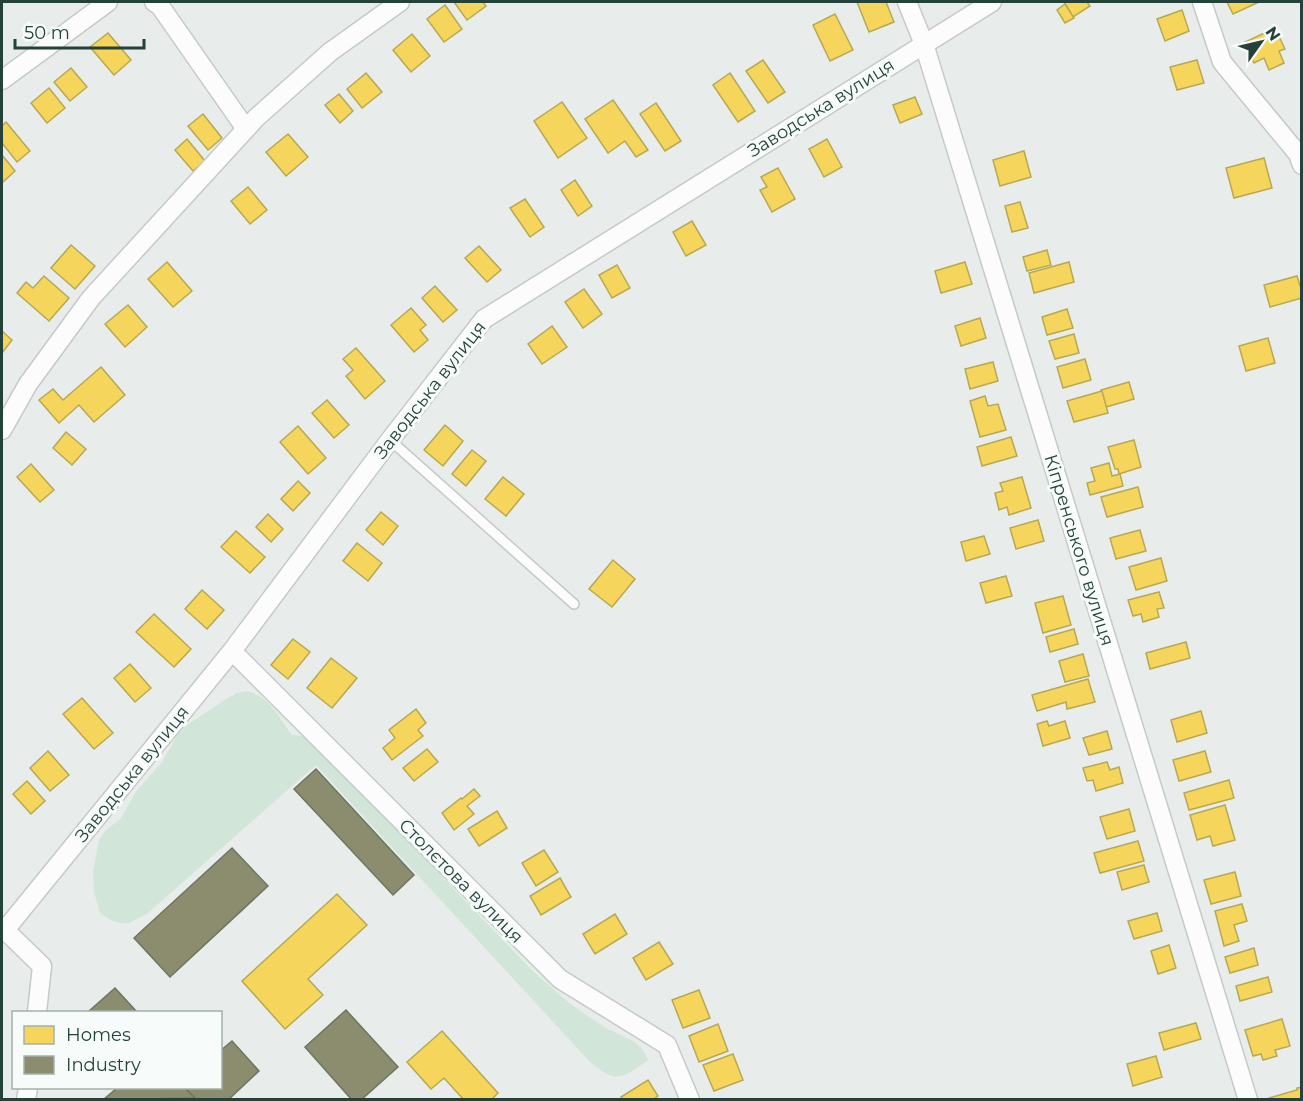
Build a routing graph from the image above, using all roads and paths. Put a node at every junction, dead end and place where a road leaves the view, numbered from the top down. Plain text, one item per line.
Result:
1 (108, 2) edge
2 (154, 2) edge
3 (400, 2) edge
4 (907, 2) edge
5 (992, 2) edge
6 (1202, 2) edge
7 (924, 44) junction
8 (2, 80) edge
9 (246, 129) junction
10 (1302, 165) edge
11 (2, 430) edge
12 (390, 440) junction
13 (574, 604) dead end
14 (232, 651) junction
15 (3, 928) edge
16 (36, 1011) edge
17 (690, 1100) edge
18 (1248, 1100) edge

1 - 8 street
2 - 9 street
3 - 9 street
4 - 7 street, Кіпренського вулиця
5 - 7 street, Заводська вулиця
6 - 10 street
7 - 12 street, Заводська вулиця
7 - 18 street, Кіпренського вулиця
9 - 11 street
12 - 13 lane
12 - 14 street, Заводська вулиця
14 - 15 street, Заводська вулиця
14 - 17 street, Столєтова вулиця
15 - 16 street, Заводська вулиця

